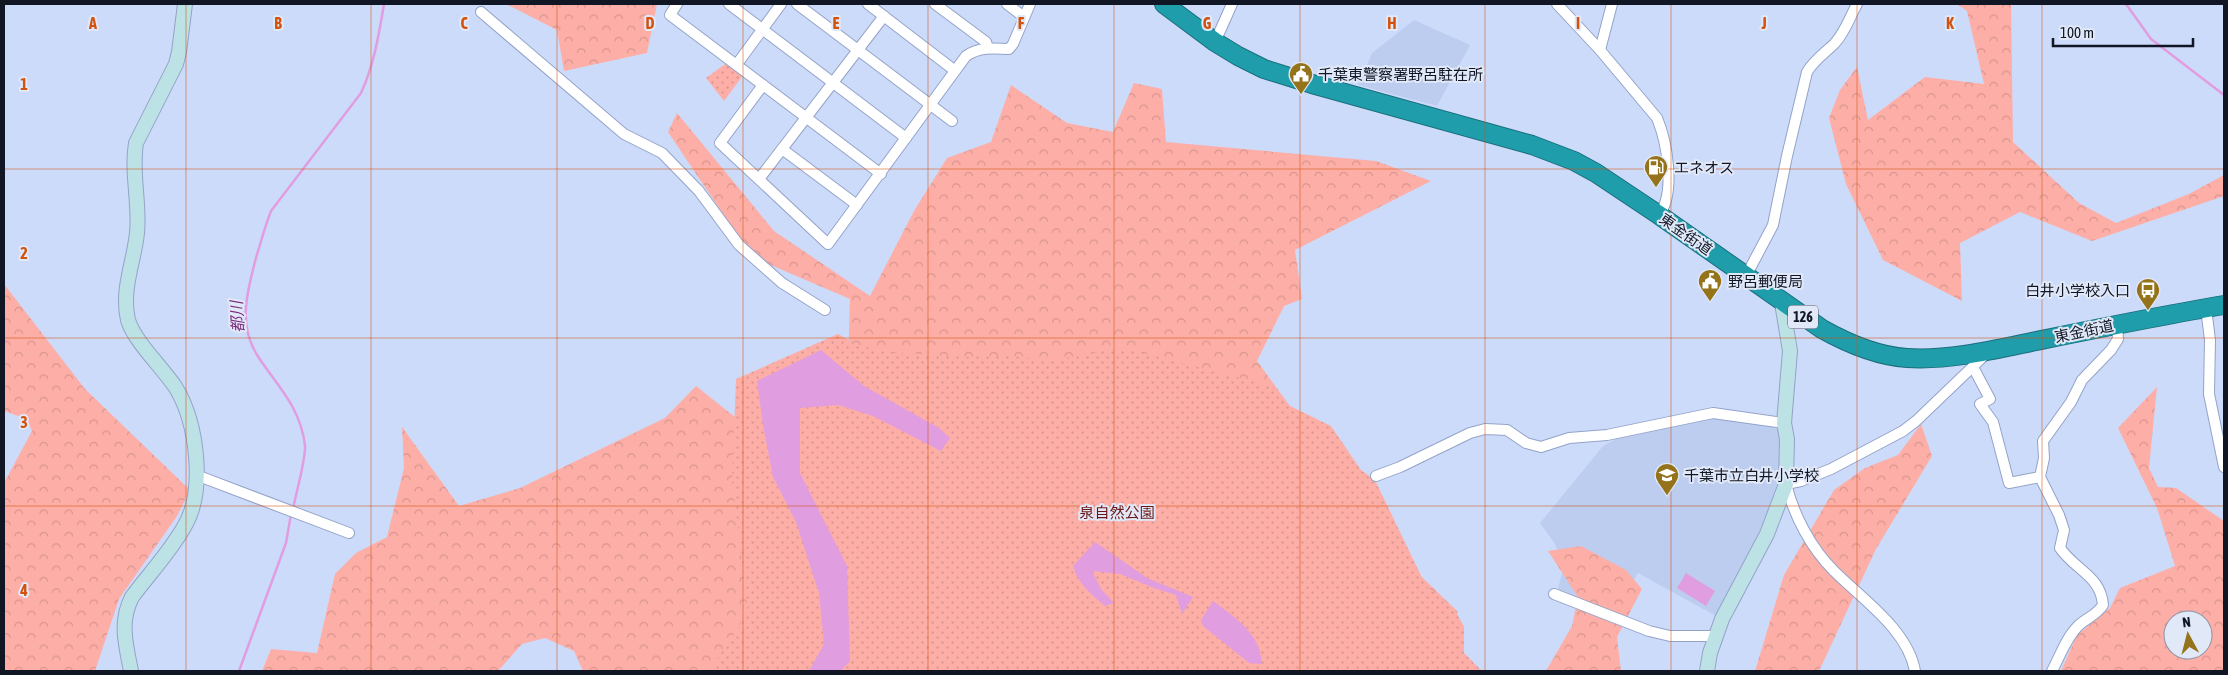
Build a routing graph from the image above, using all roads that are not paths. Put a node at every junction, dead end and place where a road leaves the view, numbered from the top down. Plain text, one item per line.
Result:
1 (185, 4) edge
2 (677, 4) edge
3 (729, 4) edge
4 (782, 4) edge
5 (796, 4) edge
6 (868, 4) edge
7 (935, 4) edge
8 (1007, 4) edge
9 (1030, 4) edge
10 (1164, 4) edge
11 (1232, 4) edge
12 (1557, 4) edge
13 (1612, 4) edge
14 (1857, 4) edge
15 (481, 12) dead end
16 (884, 16) junction
17 (1024, 17) junction
18 (763, 29) junction
19 (1215, 42) junction
20 (988, 48) junction
21 (858, 50) junction
22 (1600, 50) junction
23 (737, 64) junction
24 (954, 70) junction
25 (833, 82) junction
26 (763, 85) junction
27 (929, 105) junction
28 (806, 117) junction
29 (952, 121) dead end
30 (906, 138) junction
31 (782, 149) junction
32 (881, 174) junction
33 (759, 179) junction
34 (857, 205) junction
35 (1659, 214) junction
36 (1746, 276) junction
37 (1782, 303) junction
38 (2224, 305) edge
39 (2206, 308) junction
40 (825, 310) dead end
41 (2224, 314) edge
42 (2116, 325) junction
43 (1990, 351) junction
44 (1973, 367) junction
45 (1784, 423) junction
46 (2224, 467) edge
47 (196, 475) junction
48 (1376, 476) dead end
49 (2040, 477) junction
50 (1786, 484) junction
51 (349, 533) dead end
52 (1554, 594) dead end
53 (1715, 636) junction
54 (131, 671) edge
55 (1707, 671) edge
56 (1915, 671) edge
57 (2052, 671) edge

1 - 47 street
2 - 23 street
3 - 18 street
4 - 18 street
5 - 21 street
6 - 16 street
7 - 20 street
8 - 17 street
9 - 17 street
10 - 19 highway, 東金街道 / 126
11 - 19 street
12 - 22 street
13 - 22 street
14 - 36 street
15 - 40 street
16 - 21 street
16 - 24 street
17 - 20 street
18 - 23 street
18 - 25 street
19 - 35 highway, 東金街道 / 126
20 - 24 street
21 - 25 street
21 - 27 street
22 - 35 street
23 - 26 street
24 - 27 street
25 - 28 street
25 - 30 street
26 - 28 street
26 - 33 street
27 - 29 street
27 - 30 street
28 - 31 street
28 - 32 street
30 - 32 street
31 - 33 street
31 - 34 street
32 - 34 street
33 - 34 street
35 - 36 highway, 東金街道 / 126
36 - 37 highway, 東金街道 / 126
37 - 43 highway, 東金街道 / 126
37 - 45 street
38 - 39 highway, 東金街道 / 126
39 - 41 street
39 - 42 highway, 東金街道 / 126
39 - 46 street
42 - 43 highway, 東金街道 / 126
42 - 49 street
43 - 44 street
44 - 49 street
44 - 50 street
45 - 48 street
45 - 50 street
47 - 51 street
47 - 54 street
49 - 57 street
50 - 53 street
50 - 56 street
52 - 53 street
53 - 55 street

